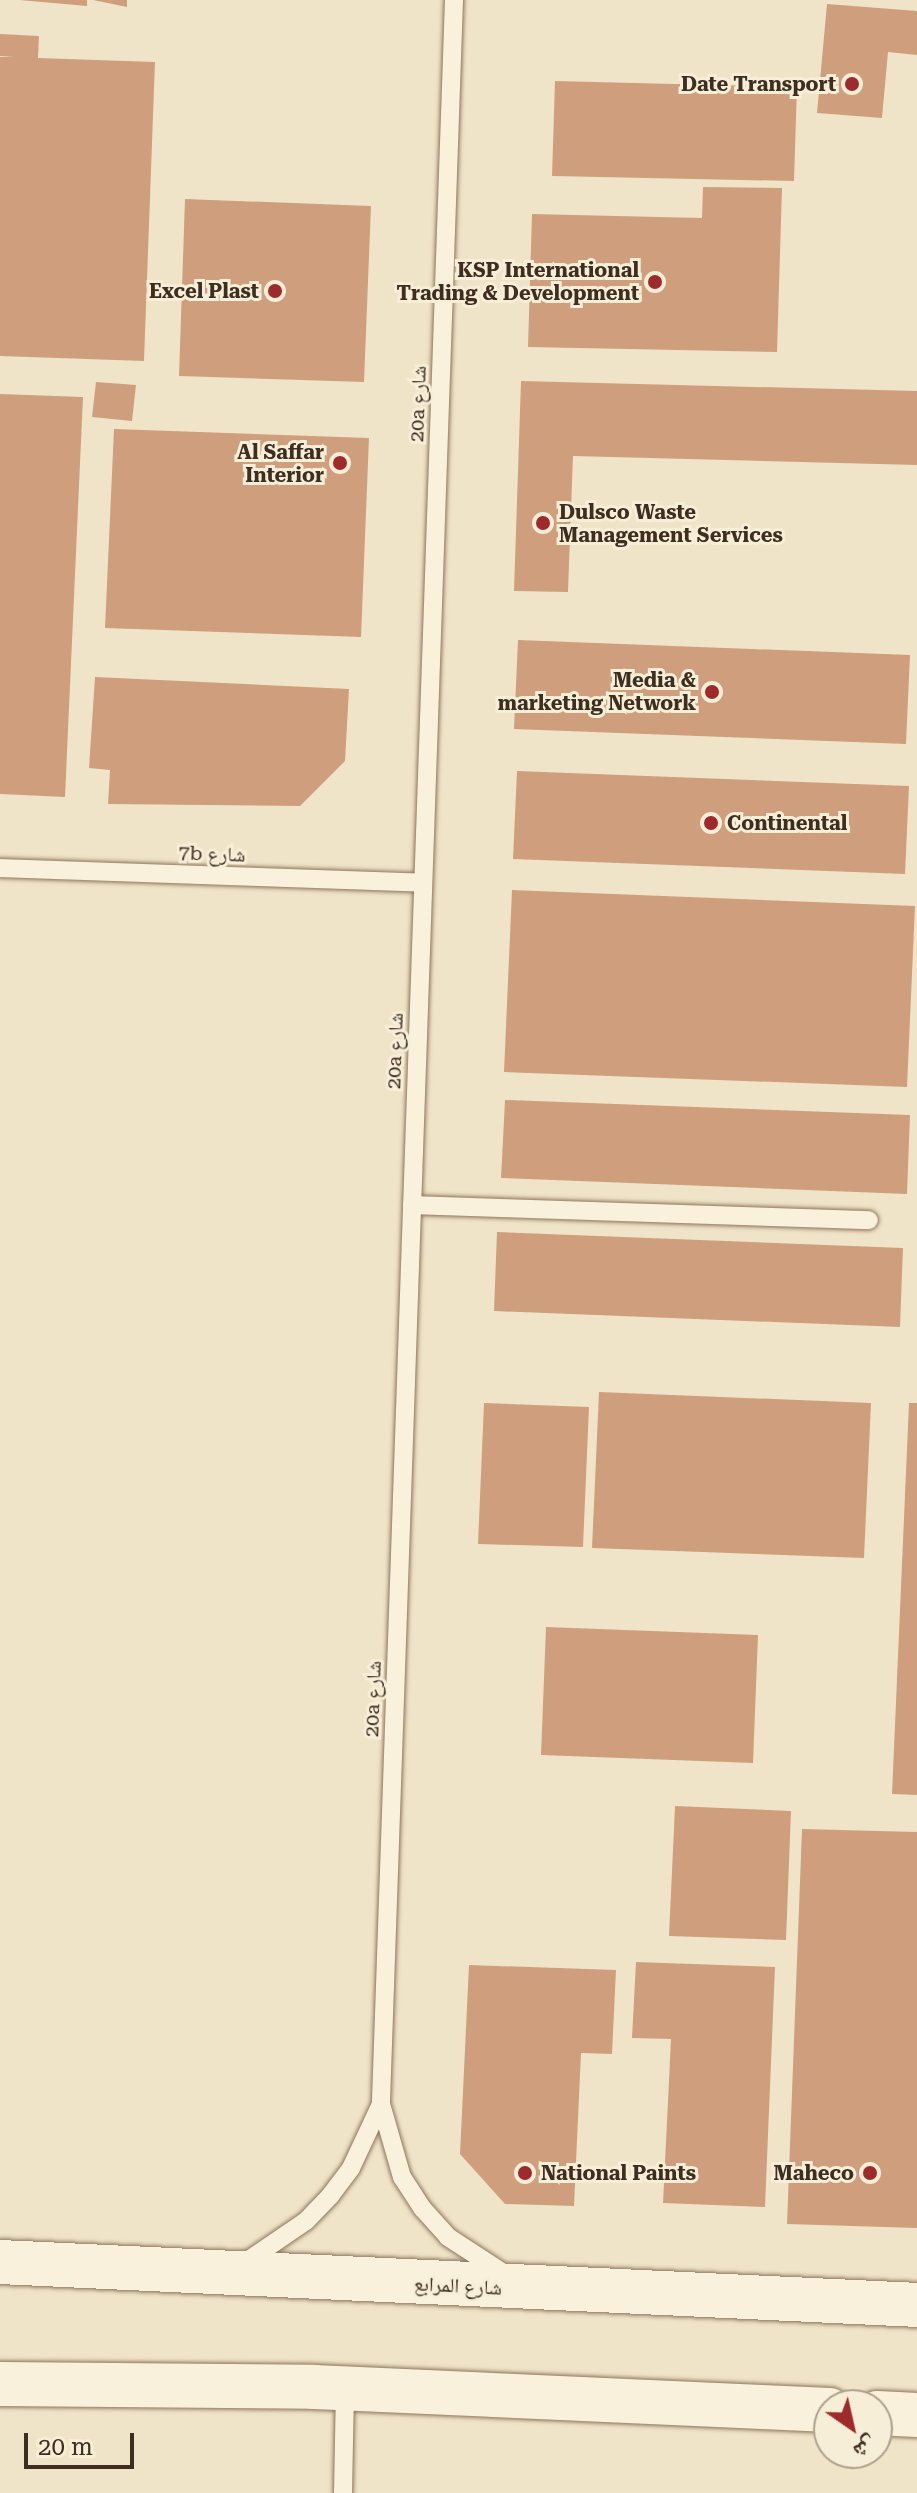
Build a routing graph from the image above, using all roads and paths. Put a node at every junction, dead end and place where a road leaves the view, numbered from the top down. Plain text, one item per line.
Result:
1 (454, 0) edge
2 (0, 868) edge
3 (423, 883) junction
4 (412, 1205) junction
5 (869, 1220) dead end
6 (381, 2104) junction
7 (0, 2262) edge
8 (227, 2274) junction
9 (548, 2291) junction
10 (917, 2305) edge
11 (0, 2384) edge
12 (345, 2388) junction
13 (813, 2409) edge
14 (893, 2414) edge
15 (917, 2415) edge
16 (343, 2493) edge

1 - 3 lane, 20a شارع
2 - 3 lane, 7b شارع
3 - 4 lane, 20a شارع
4 - 5 lane
4 - 6 lane, 20a شارع
6 - 8 lane, 20a شارع
6 - 9 lane, 20a شارع
7 - 8 main road, شارع المرابع
8 - 9 main road, شارع المرابع
9 - 10 main road, شارع المرابع
11 - 12 main road
12 - 13 main road
12 - 16 lane
14 - 15 main road

